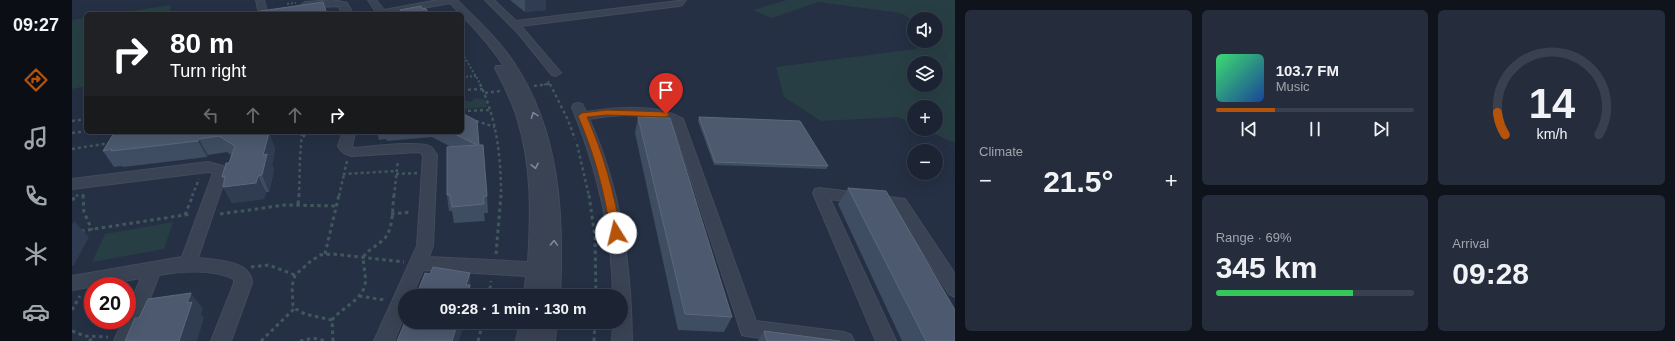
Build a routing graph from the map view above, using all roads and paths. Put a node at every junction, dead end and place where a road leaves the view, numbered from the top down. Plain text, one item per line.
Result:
1 (260, 0) edge
2 (372, 0) edge
3 (448, 0) edge
4 (489, 0) edge
5 (682, 0) edge
6 (287, 4) edge
7 (265, 12) edge
8 (347, 12) edge
9 (381, 12) edge
10 (391, 12) edge
11 (455, 12) edge
12 (460, 12) edge
13 (464, 16) edge
14 (464, 23) edge
15 (515, 24) junction
16 (464, 57) edge
17 (556, 73) dead end
18 (477, 76) junction
19 (464, 77) edge
20 (546, 78) dead end
21 (550, 84) junction
22 (531, 87) dead end
23 (483, 89) junction
24 (464, 90) edge
25 (507, 90) dead end
26 (485, 94) junction
27 (464, 110) edge
28 (490, 110) junction
29 (84, 119) edge
30 (475, 120) edge
31 (72, 121) edge
32 (494, 127) junction
33 (84, 131) edge
34 (72, 133) edge
35 (302, 134) edge
36 (306, 134) edge
37 (348, 134) edge
38 (303, 137) junction
39 (110, 143) edge
40 (72, 149) edge
41 (399, 149) junction
42 (350, 151) junction
43 (203, 168) junction
44 (396, 172) junction
45 (429, 172) junction
46 (344, 174) junction
47 (78, 187) edge
48 (298, 204) junction
49 (337, 206) junction
50 (428, 212) junction
51 (206, 214) junction
52 (391, 214) junction
53 (185, 215) junction
54 (92, 230) junction
55 (79, 232) dead end
56 (325, 254) junction
57 (363, 258) junction
58 (495, 259) dead end
59 (418, 263) junction
60 (188, 264) junction
61 (153, 268) junction
62 (536, 270) junction
63 (553, 270) junction
64 (238, 272) junction
65 (492, 273) dead end
66 (295, 275) junction
67 (72, 283) edge
68 (407, 289) edge
69 (489, 289) edge
70 (534, 289) edge
71 (552, 289) edge
72 (596, 289) edge
73 (955, 289) edge
74 (359, 296) junction
75 (398, 301) edge
76 (295, 308) junction
77 (398, 311) edge
78 (332, 320) junction
79 (481, 329) edge
80 (528, 329) edge
81 (547, 329) edge
82 (595, 329) edge
83 (72, 331) edge
84 (94, 337) junction
85 (125, 339) edge
86 (89, 341) edge
87 (221, 341) edge
88 (261, 341) edge
89 (300, 341) edge
90 (326, 341) edge
91 (333, 341) edge
92 (384, 341) edge
93 (478, 341) edge
94 (526, 341) edge
95 (545, 341) edge
96 (594, 341) edge
97 (622, 341) edge
98 (844, 341) edge
99 (886, 341) edge

1 - 7 street
2 - 9 street
3 - 10 street
3 - 11 street
12 -> 3 street
4 - 15 street
5 - 15 street
6 - 8 street
63 -> 13 street
14 -> 62 street
15 - 17 street
16 - 18 path
18 - 19 path
18 - 23 path
20 - 21 path
21 - 22 path
21 - 72 path
23 - 24 path
23 - 26 path
25 - 26 path
26 - 28 path
27 - 28 path
28 - 32 path
29 - 31 path
30 - 32 path
32 - 58 path
33 - 34 path
35 - 38 path
36 - 38 path
37 - 42 street
38 - 48 path
39 - 40 path
41 - 42 street
41 - 44 path
41 - 45 street
42 - 46 path
43 - 47 street
43 - 51 street
43 - 53 path
44 - 45 path
44 - 46 path
44 - 52 path
45 - 50 street
46 - 49 path
47 - 54 path
48 - 49 path
48 - 51 path
49 - 56 path
50 - 52 path
50 - 59 street
51 - 53 path
51 - 60 street
52 - 57 path
53 - 54 path
54 - 55 path
56 - 57 path
56 - 66 path
57 - 59 path
57 - 74 path
59 - 62 street
59 - 68 street
60 - 61 street
60 - 64 street
61 - 67 street
61 - 85 street
62 - 63 street
62 - 70 street
63 - 71 street
64 - 66 path
64 - 87 street
65 - 69 path
66 - 76 path
73 - 99 street
74 - 75 path
74 - 78 path
76 - 78 path
76 - 88 path
77 - 92 street
78 - 91 path
79 - 93 path
80 - 94 street
81 - 95 street
82 - 96 path
83 - 84 path
84 - 85 path
84 - 86 path
89 - 90 path
97 - 98 street

